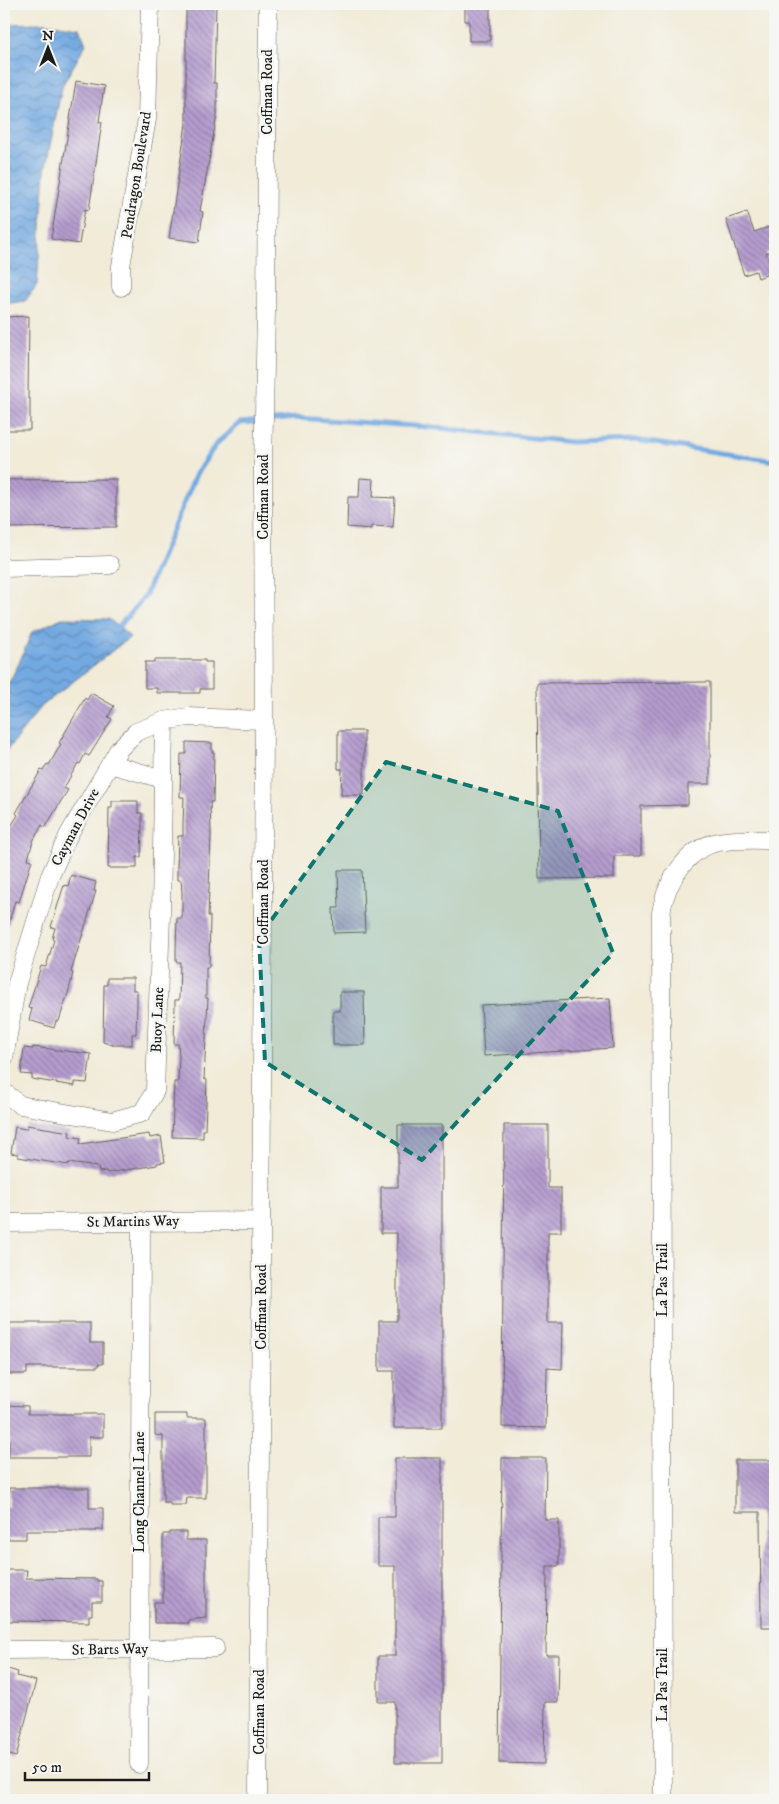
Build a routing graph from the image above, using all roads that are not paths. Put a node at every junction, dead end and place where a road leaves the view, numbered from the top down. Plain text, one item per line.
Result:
1 (150, 4) edge
2 (268, 4) edge
3 (121, 287) dead end
4 (110, 565) dead end
5 (4, 568) edge
6 (264, 720) junction
7 (164, 721) junction
8 (110, 764) junction
9 (163, 779) junction
10 (775, 840) edge
11 (4, 1058) edge
12 (4, 1092) edge
13 (261, 1220) junction
14 (141, 1221) junction
15 (4, 1223) edge
16 (215, 1648) dead end
17 (138, 1649) junction
18 (4, 1650) edge
19 (139, 1764) dead end
20 (258, 1800) edge
21 (663, 1800) edge

1 - 3 street, Pendragon Boulevard
2 - 6 street, Coffman Road
4 - 5 street
6 - 7 street, Cayman Drive
6 - 13 street, Coffman Road
7 - 8 street, Cayman Drive
7 - 9 street, Buoy Lane
8 - 9 street
8 - 11 street, Cayman Drive
9 - 12 street, Buoy Lane
10 - 21 street, La Pas Trail
13 - 14 street, St Martins Way
13 - 20 street, Coffman Road
14 - 15 street, St Martins Way
14 - 17 street, Long Channel Lane
16 - 17 street, St Barts Way
17 - 18 street, St Barts Way
17 - 19 street, Long Channel Lane

